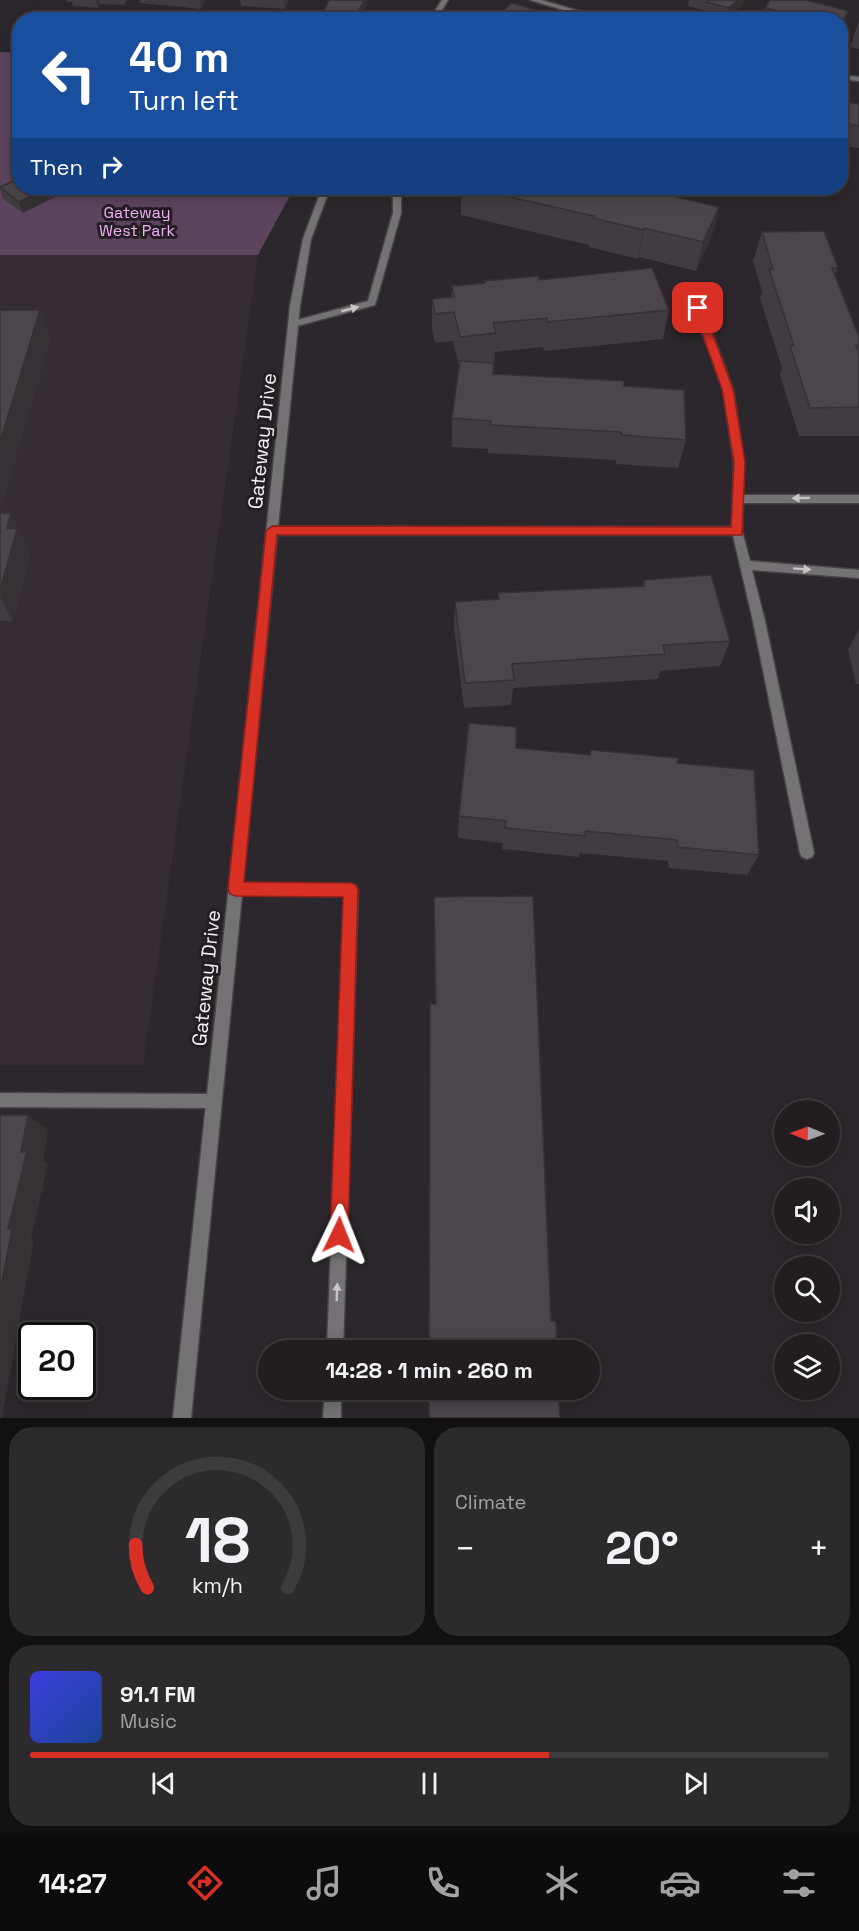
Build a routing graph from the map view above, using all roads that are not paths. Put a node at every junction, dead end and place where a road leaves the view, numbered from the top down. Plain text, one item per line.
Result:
1 (533, 0) edge
2 (577, 12) edge
3 (323, 195) edge
4 (397, 195) edge
5 (698, 308) dead end
6 (293, 324) junction
7 (739, 499) junction
8 (859, 499) edge
9 (272, 531) junction
10 (737, 531) junction
11 (746, 565) junction
12 (859, 574) edge
13 (807, 853) dead end
14 (236, 889) junction
15 (0, 1100) edge
16 (212, 1101) junction
17 (335, 1340) edge
18 (333, 1400) edge
19 (182, 1418) edge
20 (332, 1418) edge

1 - 2 street
3 - 6 street, Gateway Drive
6 -> 4 street
5 - 7 street
6 - 9 street, Gateway Drive
8 -> 7 street
7 - 10 street
9 - 10 street
9 - 14 street, Gateway Drive
10 - 11 street
11 -> 12 street
11 - 13 street
14 - 16 street, Gateway Drive
17 -> 14 street
15 - 16 street
16 - 19 street, Gateway Drive
18 - 20 street

